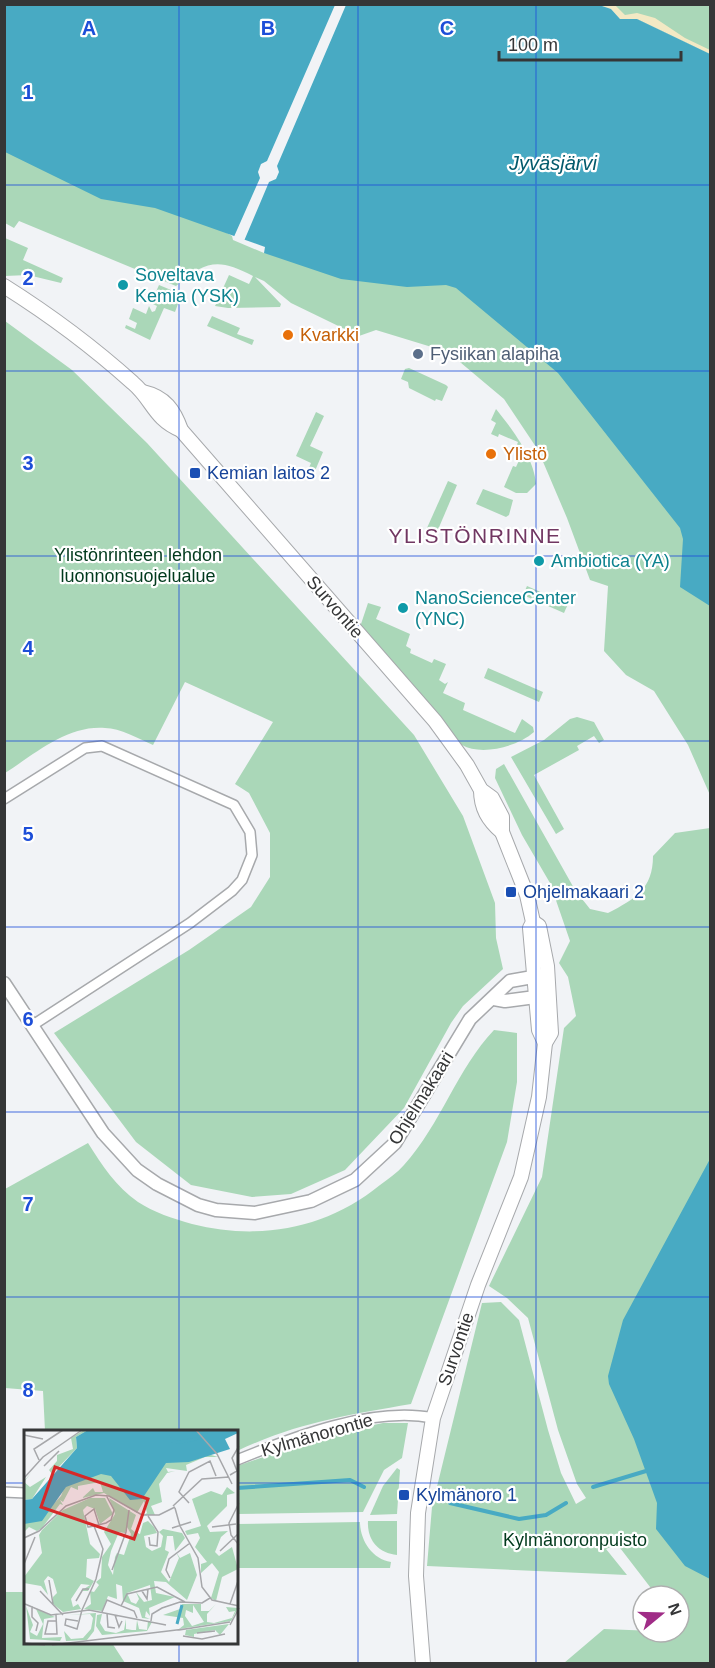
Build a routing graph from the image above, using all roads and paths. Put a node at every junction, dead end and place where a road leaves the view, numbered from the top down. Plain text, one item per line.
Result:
1 (4, 286) edge
2 (4, 800) edge
3 (541, 975) junction
4 (4, 983) edge
5 (543, 996) junction
6 (494, 999) junction
7 (33, 1025) junction
8 (433, 1418) junction
9 (238, 1460) edge
10 (4, 1492) edge
11 (24, 1493) edge
12 (423, 1664) edge

1 - 3 main road, Survontie
2 - 7 street
3 - 5 main road, Survontie
3 - 6 street, Ohjelmakaari
4 - 7 street, Ohjelmakaari
5 - 6 street
5 - 8 main road, Survontie
6 - 7 street, Ohjelmakaari
8 - 9 street, Kylmänorontie
8 - 12 main road, Survontie
10 - 11 street

